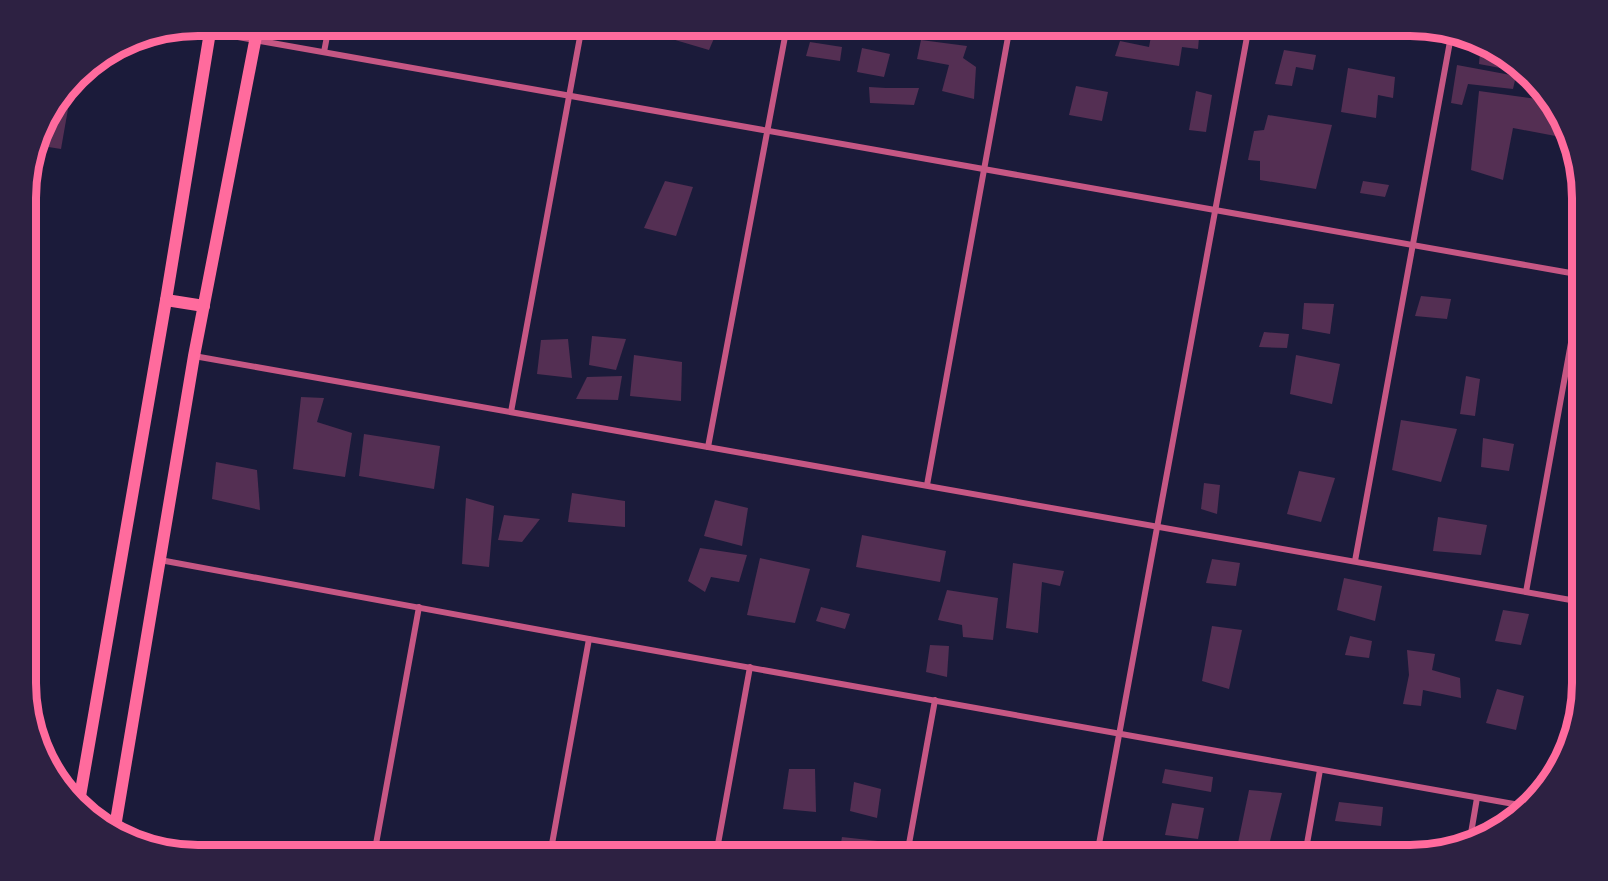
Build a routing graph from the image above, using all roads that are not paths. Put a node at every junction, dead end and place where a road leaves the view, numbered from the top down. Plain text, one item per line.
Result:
1 (209, 36) edge
2 (239, 36) edge
3 (256, 36) edge
4 (327, 36) edge
5 (580, 36) edge
6 (786, 36) edge
7 (1008, 36) edge
8 (1247, 36) edge
9 (255, 40) junction
10 (1449, 41) edge
11 (324, 52) junction
12 (569, 96) junction
13 (768, 131) junction
14 (984, 170) junction
15 (1216, 210) junction
16 (1412, 245) junction
17 (1572, 273) edge
18 (166, 300) junction
19 (204, 306) junction
20 (1572, 337) edge
21 (194, 356) junction
22 (511, 411) junction
23 (708, 447) junction
24 (927, 485) junction
25 (1158, 526) junction
26 (160, 560) junction
27 (1355, 561) junction
28 (1526, 592) junction
29 (1572, 600) edge
30 (419, 607) junction
31 (589, 639) junction
32 (750, 667) junction
33 (935, 700) junction
34 (1120, 733) junction
35 (1320, 770) junction
36 (80, 794) edge
37 (1477, 798) junction
38 (1517, 805) edge
39 (116, 822) edge
40 (1471, 832) edge
41 (376, 845) edge
42 (552, 845) edge
43 (718, 845) edge
44 (908, 845) edge
45 (1099, 845) edge
46 (1307, 845) edge

1 - 18 main road
2 - 9 street
3 - 9 main road
4 - 11 street
5 - 12 street
6 - 13 street
7 - 14 street
8 - 15 street
9 - 11 street
9 - 19 main road
10 - 16 street
11 - 12 street
12 - 13 street
12 - 22 street
13 - 14 street
13 - 23 street
14 - 15 street
14 - 24 street
15 - 16 street
15 - 25 street
16 - 17 street
16 - 27 street
18 - 19 main road
18 - 36 main road
19 - 21 main road
20 - 28 street
21 - 22 street
21 - 26 main road
22 - 23 street
23 - 24 street
24 - 25 street
25 - 27 street
25 - 34 street
26 - 30 street
26 - 39 main road
27 - 28 street
28 - 29 street
30 - 31 street
30 - 41 street
31 - 32 street
31 - 42 street
32 - 33 street
32 - 43 street
33 - 34 street
33 - 44 street
34 - 35 street
34 - 45 street
35 - 37 street
35 - 46 street
37 - 38 street
37 - 40 street

